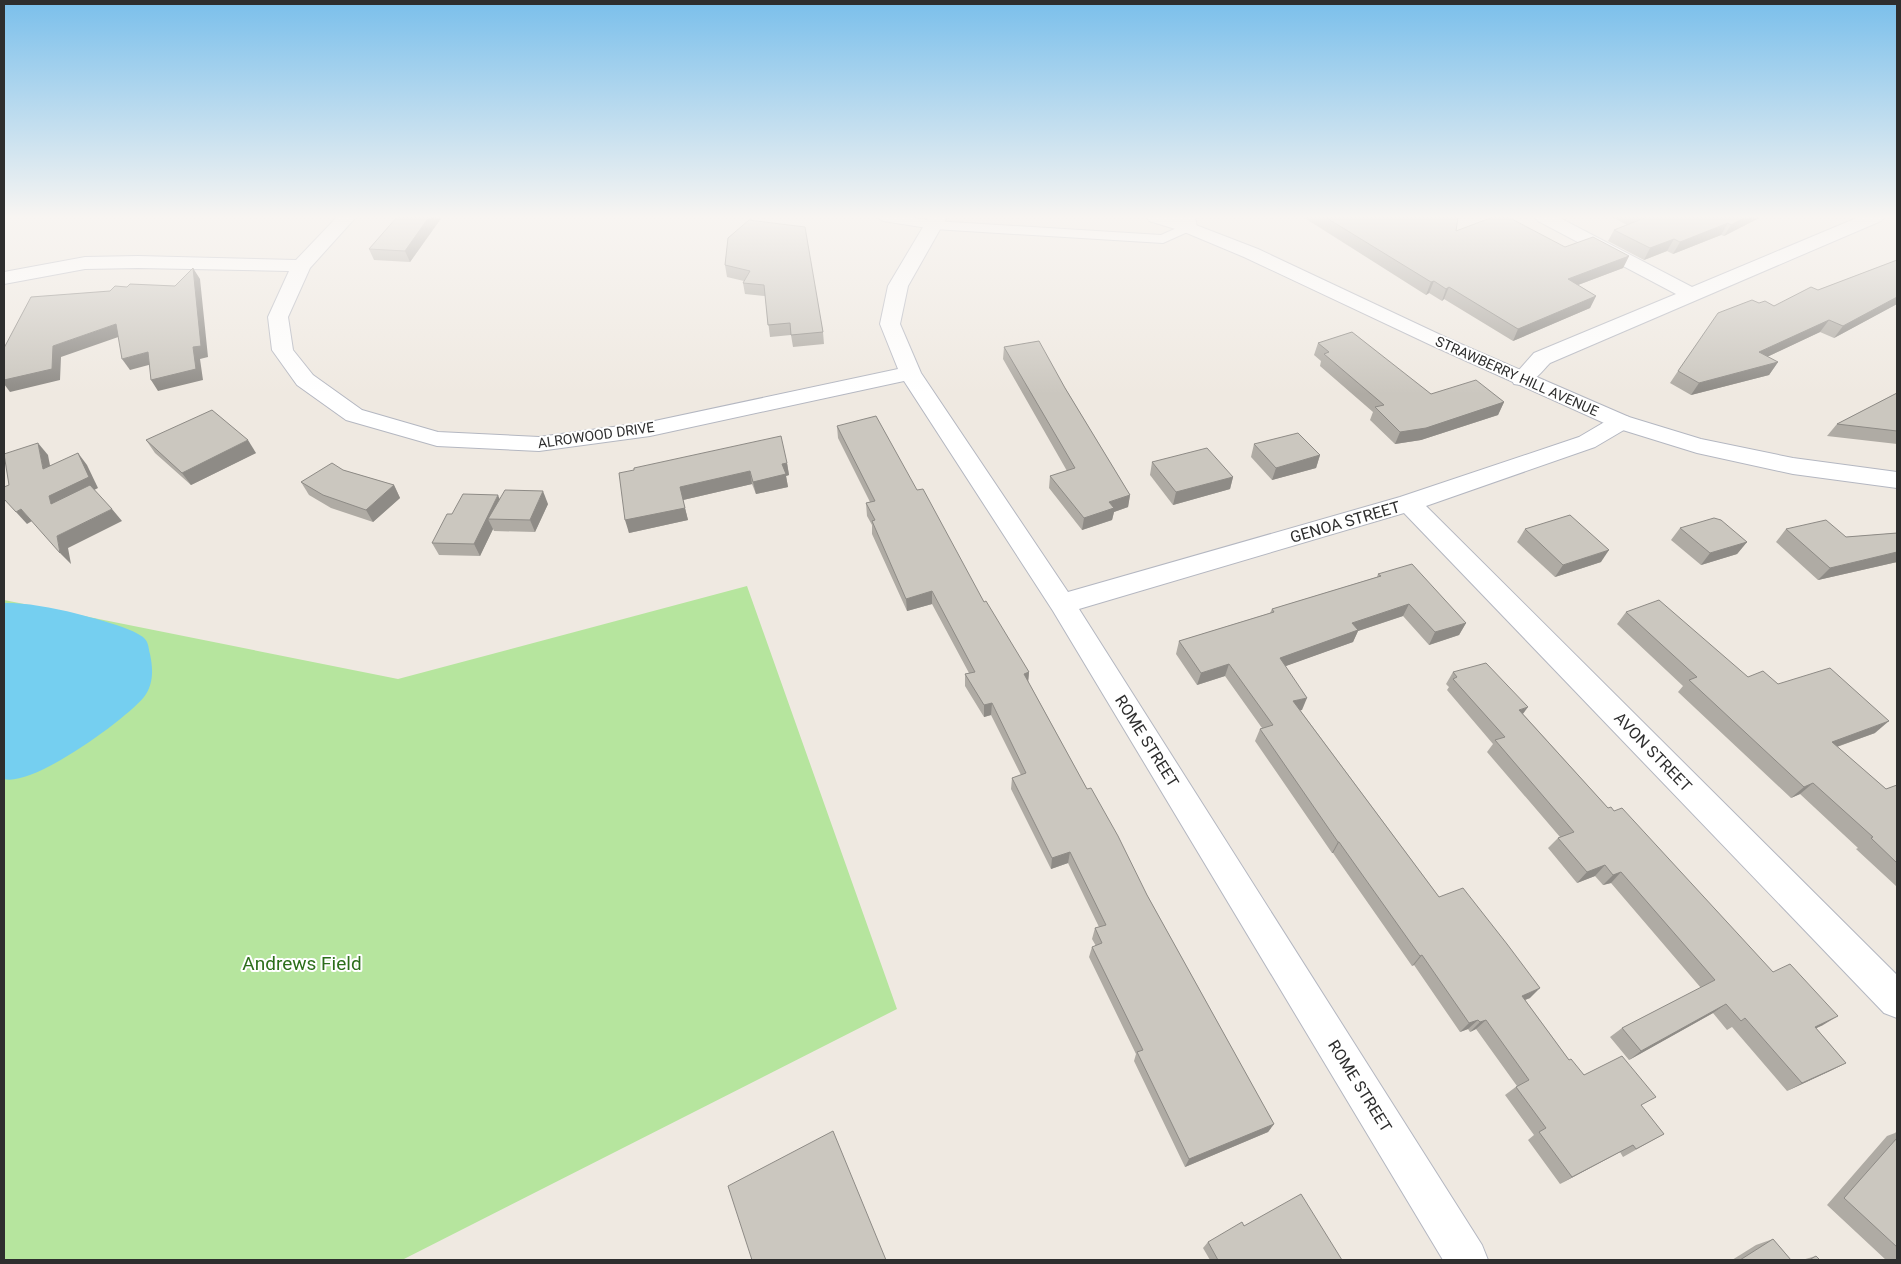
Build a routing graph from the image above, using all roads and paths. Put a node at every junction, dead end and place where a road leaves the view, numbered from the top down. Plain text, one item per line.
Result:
1 (296, 276) edge
2 (904, 276) edge
3 (1302, 276) edge
4 (1656, 276) edge
5 (1735, 276) edge
6 (1692, 295) junction
7 (910, 374) junction
8 (1522, 379) junction
9 (1620, 422) junction
10 (1897, 480) edge
11 (1409, 503) junction
12 (1062, 604) junction
13 (1897, 1000) edge
14 (1467, 1260) edge

1 - 7 street, ALROWOOD DRIVE
2 - 7 street, ROME STREET
3 - 8 street, STRAWBERRY HILL AVENUE
4 - 6 street
5 - 6 street
6 - 8 street
7 - 12 street, ROME STREET
8 - 9 street, STRAWBERRY HILL AVENUE
9 - 10 street, STRAWBERRY HILL AVENUE
9 - 11 street, GENOA STREET
11 - 12 street, GENOA STREET
11 - 13 street, AVON STREET
12 - 14 street, ROME STREET

